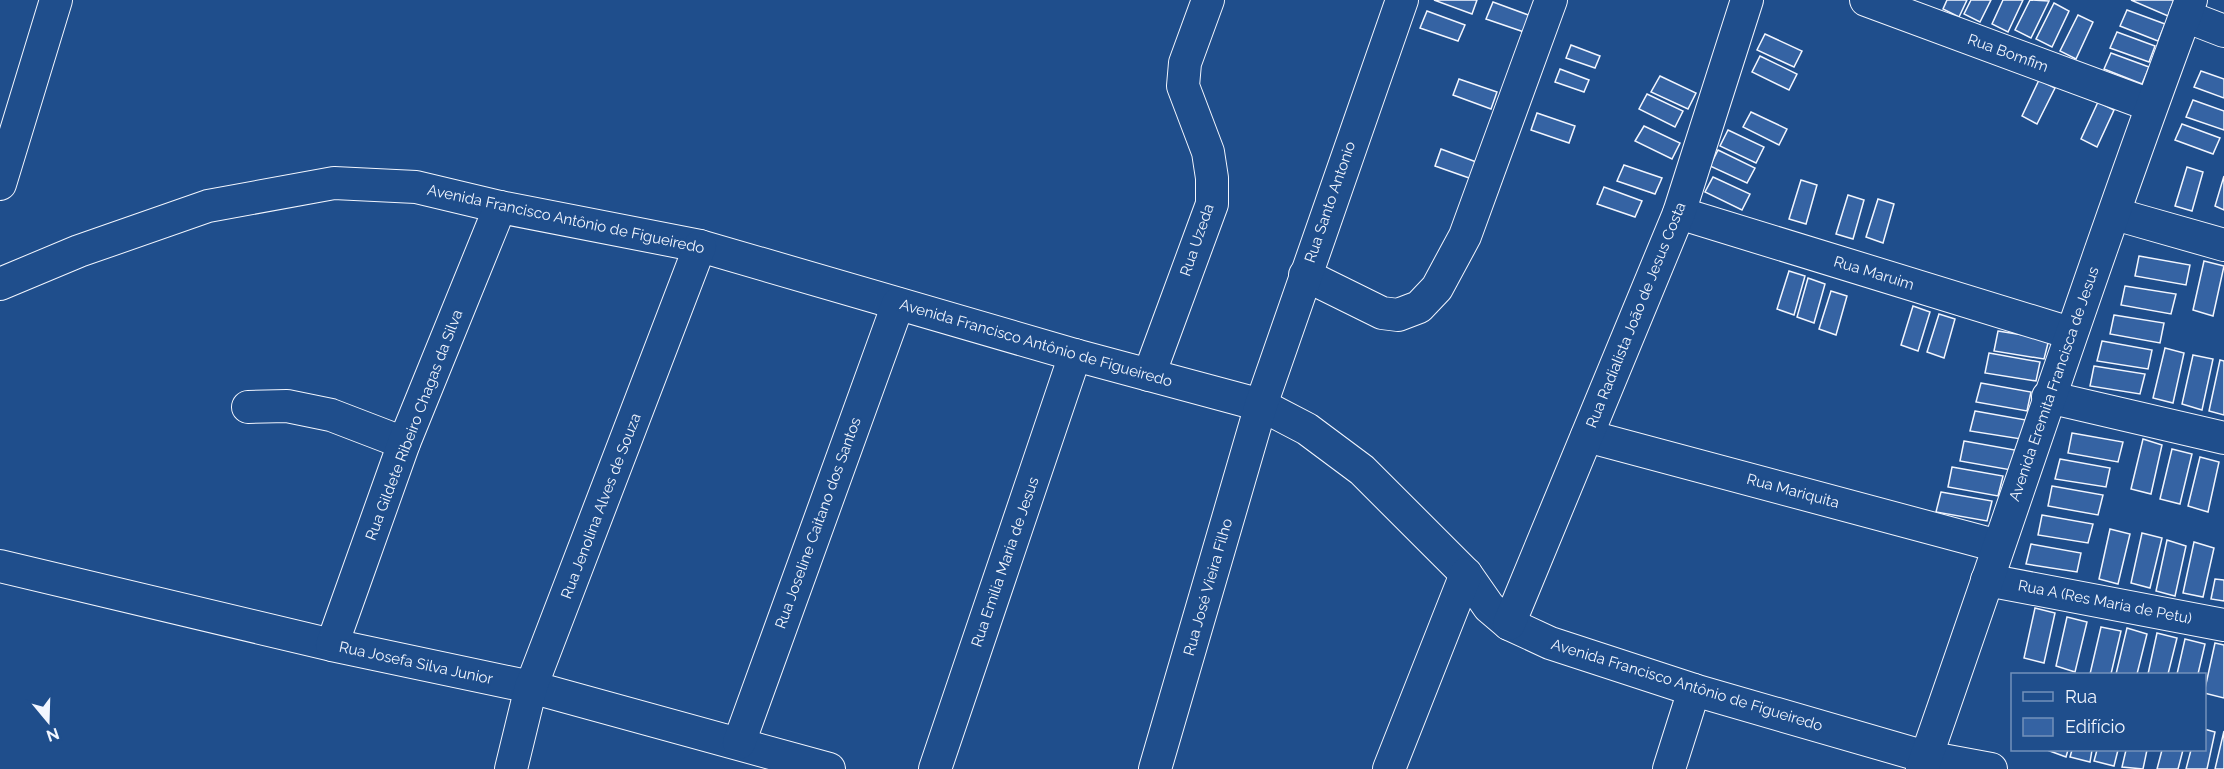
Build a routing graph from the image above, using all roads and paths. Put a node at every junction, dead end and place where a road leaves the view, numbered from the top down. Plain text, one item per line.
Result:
1 (56, 0) edge
2 (1208, 0) edge
3 (1402, 0) edge
4 (1551, 0) edge
5 (1747, 0) edge
6 (1866, 0) edge
7 (2188, 8) edge
8 (2224, 31) edge
9 (2150, 105) junction
10 (0, 184) edge
11 (500, 207) junction
12 (1678, 213) junction
13 (2115, 214) junction
14 (2224, 245) edge
15 (700, 246) junction
16 (1305, 275) junction
17 (0, 284) edge
18 (898, 304) junction
19 (2070, 333) junction
20 (1075, 355) junction
21 (1149, 375) junction
22 (2048, 397) junction
23 (1261, 405) junction
24 (248, 407) dead end
25 (1587, 436) junction
26 (2224, 438) edge
27 (404, 443) junction
28 (1998, 546) junction
29 (0, 566) edge
30 (1466, 574) junction
31 (1987, 580) junction
32 (1509, 624) junction
33 (2224, 625) edge
34 (332, 645) junction
35 (531, 687) junction
36 (1694, 690) junction
37 (739, 743) junction
38 (1924, 763) edge
39 (511, 769) edge
40 (829, 769) edge
41 (935, 769) edge
42 (1155, 769) edge
43 (1389, 769) edge
44 (1669, 769) edge
45 (1991, 769) edge

1 - 10 street
2 - 21 street, Rua Uzeda
3 - 16 street, Rua Santo Antonio
4 - 16 street
5 - 12 street, Rua Radialista João de Jesus Costa
6 - 9 street, Rua Bomfim
7 - 8 street
7 - 9 street, Avenida Eremita Francisca de Jesus
9 - 13 street, Avenida Eremita Francisca de Jesus
11 - 15 street, Avenida Francisco Antônio de Figueiredo
11 - 17 street, Avenida Francisco Antônio de Figueiredo
11 - 27 street, Rua Gildete Ribeiro Chagas da Silva
12 - 19 street, Rua Maruim
12 - 25 street, Rua Radialista João de Jesus Costa
13 - 14 street
13 - 19 street, Avenida Eremita Francisca de Jesus
15 - 18 street, Avenida Francisco Antônio de Figueiredo
15 - 35 street, Rua Jenolina Alves de Souza
16 - 23 street, Rua Santo Antonio
18 - 20 street, Avenida Francisco Antônio de Figueiredo
18 - 37 street, Rua Joseline Caitano dos Santos
19 - 22 street, Avenida Eremita Francisca de Jesus
20 - 21 street, Avenida Francisco Antônio de Figueiredo
20 - 41 street, Rua Emilia Maria de Jesus
21 - 23 street, Avenida Francisco Antônio de Figueiredo
22 - 26 street
22 - 28 street, Avenida Eremita Francisca de Jesus
23 - 30 street, Avenida Francisco Antônio de Figueiredo
23 - 42 street, Rua José Vieira Filho
24 - 27 street
25 - 28 street, Rua Mariquita
25 - 32 street, Rua Radialista João de Jesus Costa
27 - 34 street, Rua Gildete Ribeiro Chagas da Silva
28 - 31 street, Avenida Eremita Francisca de Jesus
29 - 34 street, Rua Josefa Silva Junior
30 - 32 street, Avenida Francisco Antônio de Figueiredo
30 - 43 street
31 - 33 street, Rua A (Res Maria de Petu)
31 - 38 street, Avenida Eremita Francisca de Jesus
32 - 36 street, Avenida Francisco Antônio de Figueiredo
34 - 35 street, Rua Josefa Silva Junior
35 - 37 street, Rua Josefa Silva Junior
35 - 39 street, Rua Jenolina Alves de Souza
36 - 38 street, Avenida Francisco Antônio de Figueiredo
36 - 44 street
37 - 40 street, Rua Josefa Silva Junior
38 - 45 street, Avenida Francisco Antônio de Figueiredo

